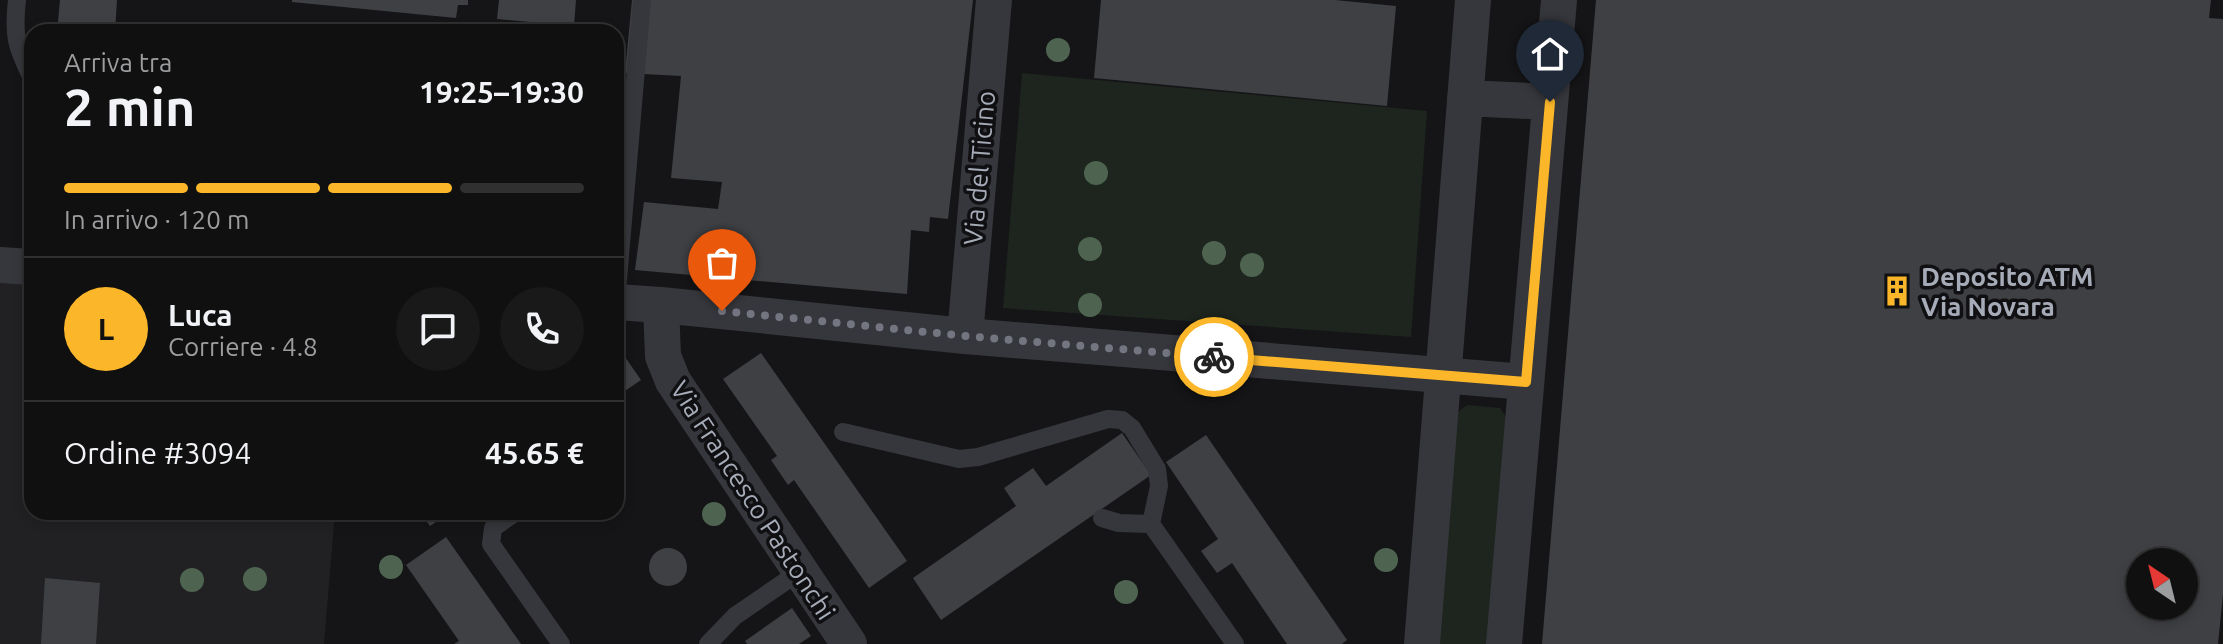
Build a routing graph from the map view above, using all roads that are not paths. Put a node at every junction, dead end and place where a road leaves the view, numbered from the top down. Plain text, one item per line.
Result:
1 (17, 0) edge
2 (642, 0) edge
3 (994, 0) edge
4 (1473, 0) edge
5 (1559, 0) edge
6 (24, 61) edge
7 (1465, 98) junction
8 (1550, 102) junction
9 (624, 209) edge
10 (624, 303) edge
11 (661, 305) junction
12 (965, 336) junction
13 (1443, 376) junction
14 (1526, 382) junction
15 (843, 432) dead end
16 (1102, 518) dead end
17 (504, 520) edge
18 (1151, 524) junction
19 (799, 572) junction
20 (561, 644) edge
21 (708, 644) edge
22 (849, 644) edge
23 (1235, 644) edge
24 (1422, 644) edge
25 (1504, 644) edge

1 - 6 lane
2 - 9 lane
3 - 12 street, Via del Ticino
4 - 7 street
5 - 8 street
7 - 8 street
7 - 13 street
8 - 14 street
10 - 11 street
11 - 12 street
11 - 19 street, Via Francesco Pastonchi
12 - 13 street
13 - 14 street
13 - 24 street
14 - 25 street
15 - 18 lane
16 - 18 lane
17 - 20 lane
18 - 23 lane
19 - 21 lane
19 - 22 street, Via Francesco Pastonchi

